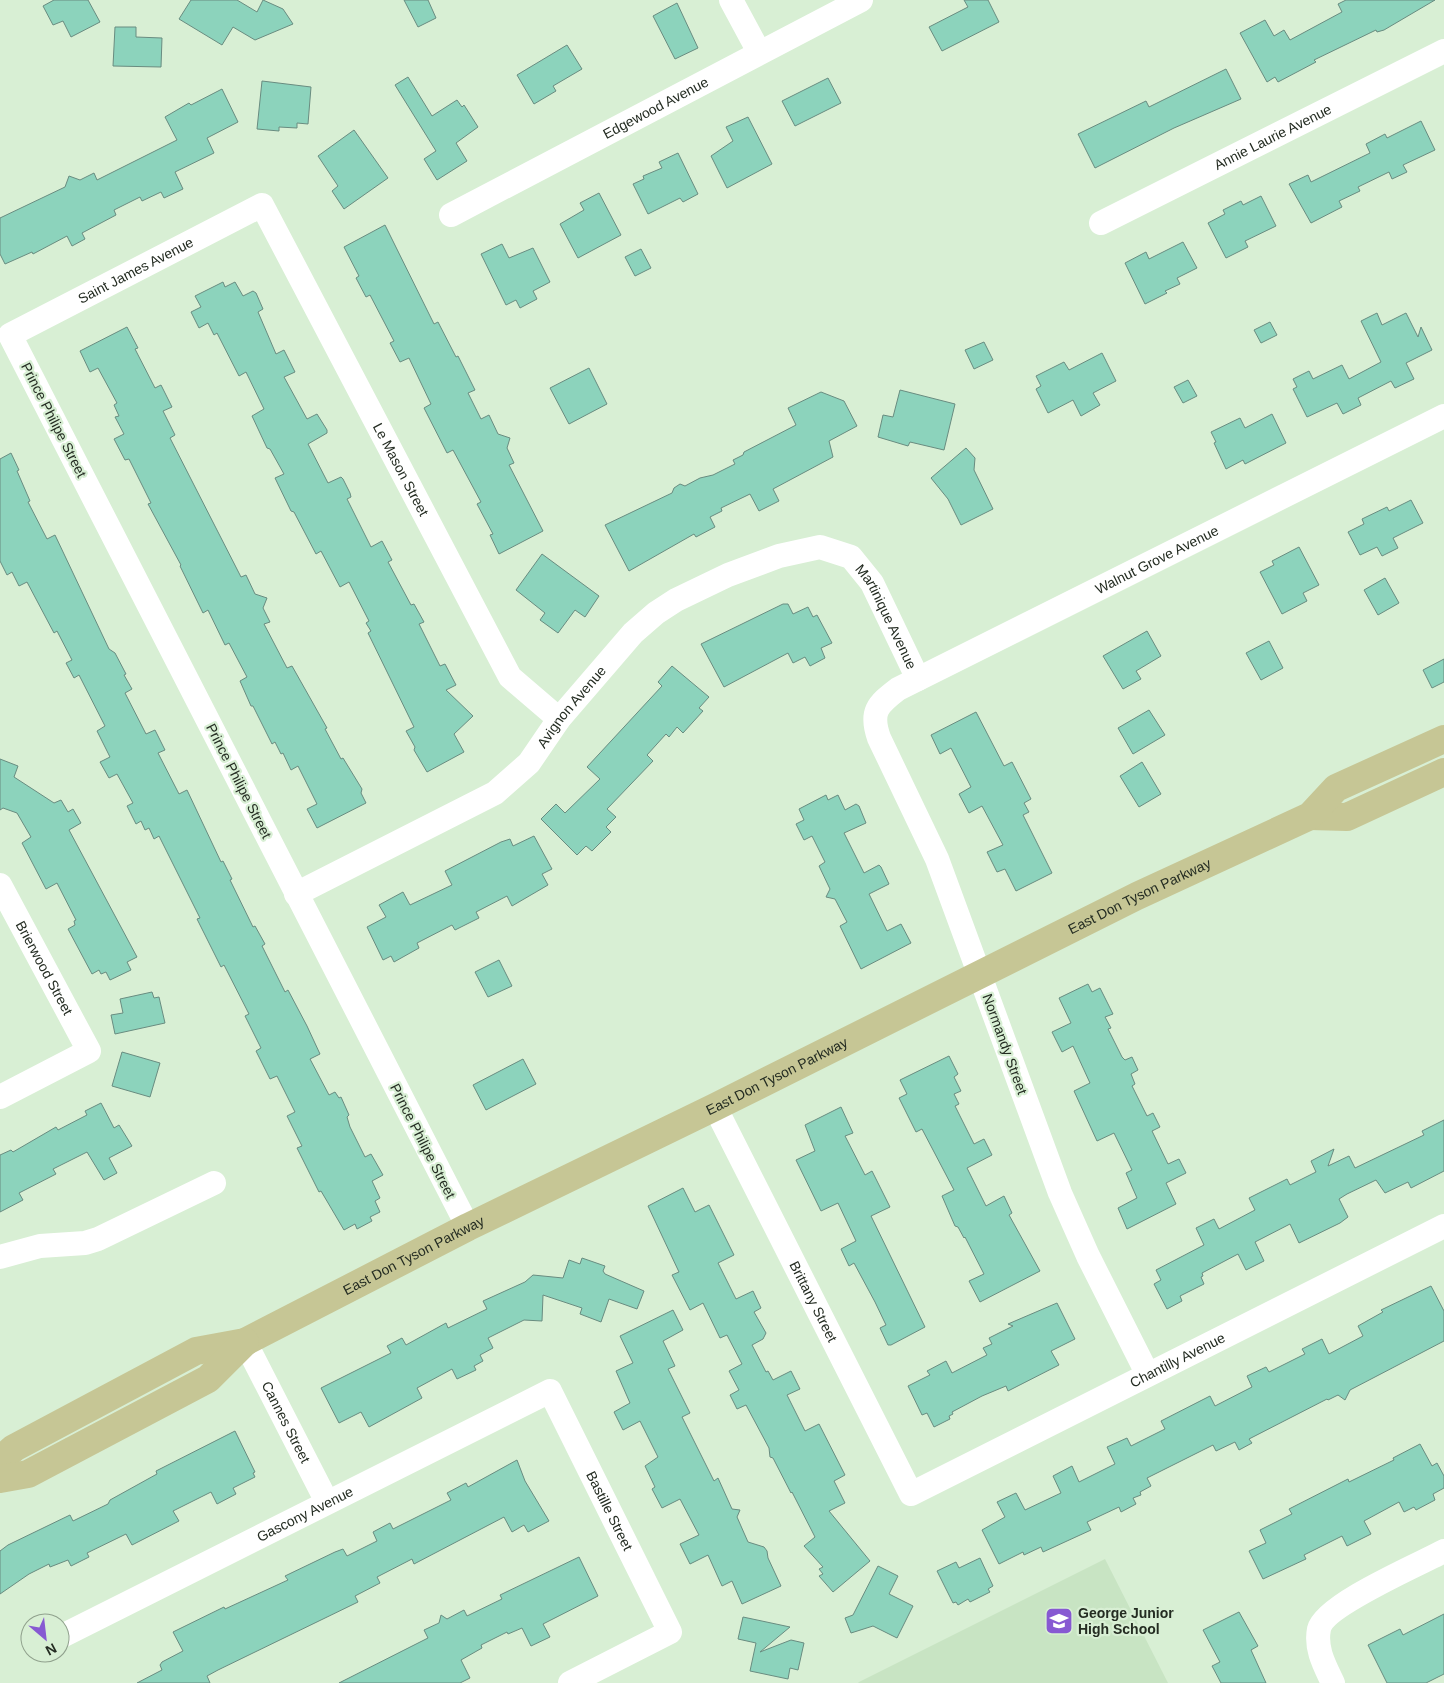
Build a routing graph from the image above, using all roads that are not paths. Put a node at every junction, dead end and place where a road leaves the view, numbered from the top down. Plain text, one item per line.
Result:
1 (732, 0) edge
2 (861, 0) edge
3 (1444, 51) edge
4 (759, 52) junction
5 (262, 205) joint
6 (451, 215) dead end
7 (1101, 223) dead end
8 (10, 335) joint
9 (1444, 416) edge
10 (851, 556) joint
11 (918, 679) junction
12 (875, 712) joint
13 (559, 719) junction
14 (1444, 739) edge
15 (1444, 772) edge
16 (1310, 816) junction
17 (0, 885) edge
18 (296, 894) junction
19 (981, 976) junction
20 (0, 1097) edge
21 (715, 1107) junction
22 (214, 1183) dead end
23 (1444, 1226) edge
24 (468, 1227) junction
25 (0, 1257) edge
26 (245, 1342) junction
27 (1148, 1373) junction
28 (550, 1391) joint
29 (0, 1460) edge
30 (0, 1479) edge
31 (911, 1494) joint
32 (327, 1502) junction
33 (1444, 1551) edge
34 (70, 1632) edge
35 (570, 1683) edge
36 (1333, 1683) edge

1 - 4 street
2 - 4 street, Edgewood Avenue
3 - 7 street, Annie Laurie Avenue
4 - 6 street, Edgewood Avenue
5 - 8 street, Saint James Avenue
5 - 13 street, Le Mason Street
8 - 18 street, Prince Philipe Street
9 - 11 street, Walnut Grove Avenue
10 - 11 street, Martinique Avenue
10 - 13 street, Avignon Avenue
11 - 12 street, Walnut Grove Avenue
12 - 19 street, Normandy Street
13 - 18 street, Avignon Avenue
14 - 16 main road, East Don Tyson Parkway
15 - 16 main road, East Don Tyson Parkway
16 - 19 main road, East Don Tyson Parkway
17 - 20 street, Brierwood Street
18 - 24 street, Prince Philipe Street
19 - 21 main road, East Don Tyson Parkway
19 - 27 street, Normandy Street
21 - 24 main road, East Don Tyson Parkway
21 - 31 street, Brittany Street
22 - 25 street
23 - 27 street, Chantilly Avenue
24 - 26 main road, East Don Tyson Parkway
26 - 29 main road, East Don Tyson Parkway
26 - 30 main road, East Don Tyson Parkway
26 - 32 street, Cannes Street
27 - 31 street, Chantilly Avenue
28 - 32 street, Gascony Avenue
28 - 35 street, Bastille Street
32 - 34 street, Gascony Avenue
33 - 36 street

